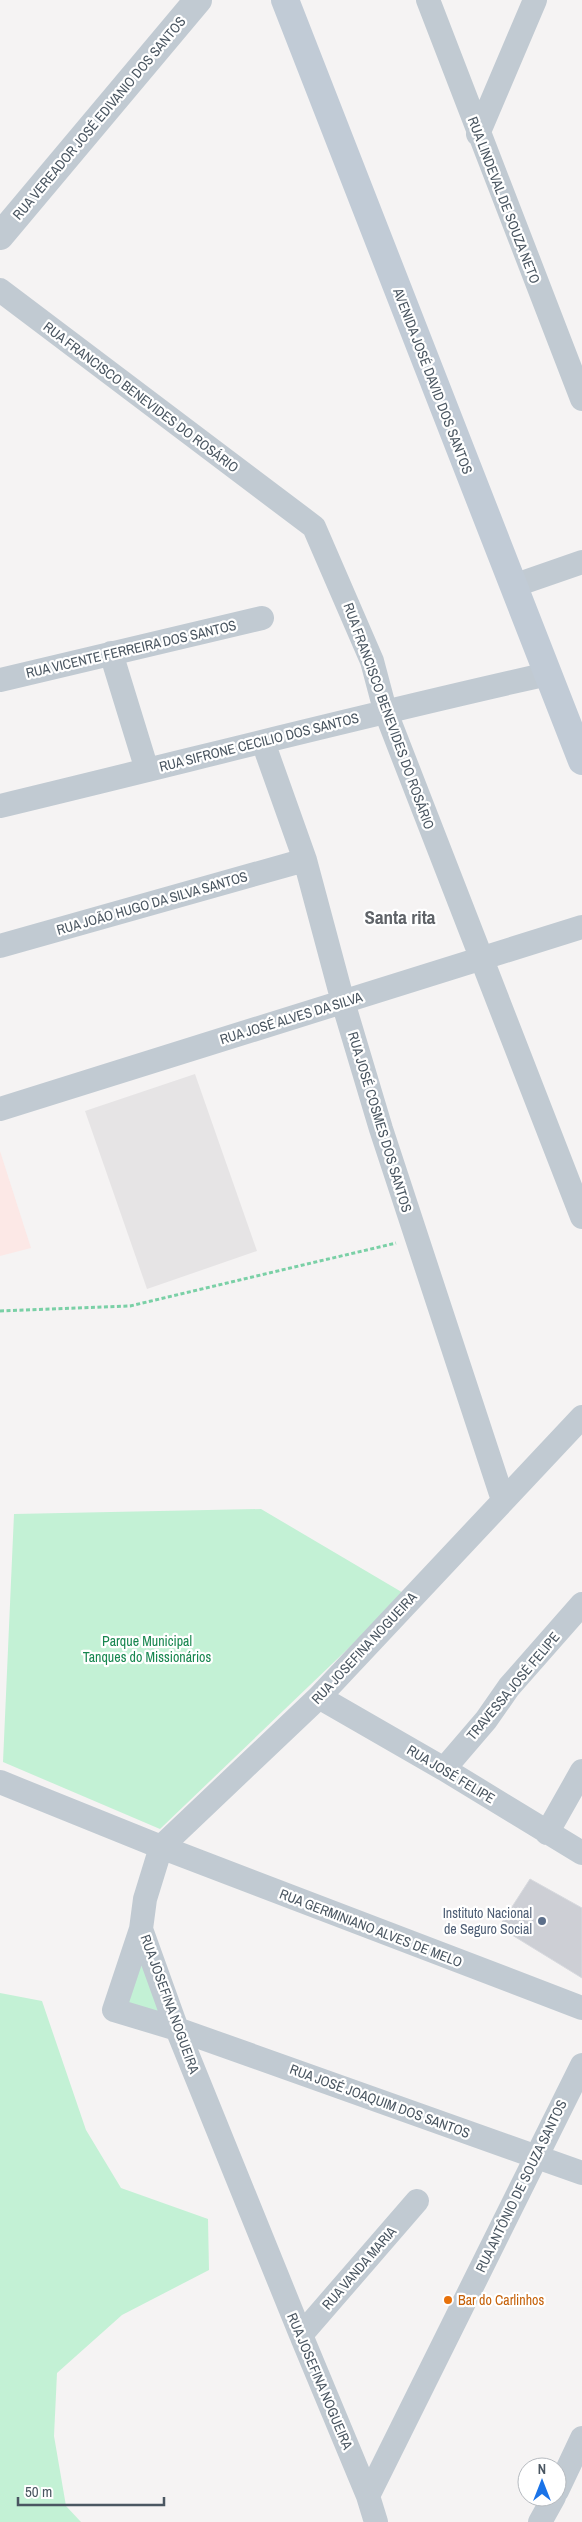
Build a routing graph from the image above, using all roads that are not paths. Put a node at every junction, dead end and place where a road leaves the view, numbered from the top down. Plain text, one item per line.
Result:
1 (198, 0) edge
2 (286, 0) edge
3 (428, 0) edge
4 (535, 0) edge
5 (478, 134) junction
6 (0, 236) edge
7 (0, 290) edge
8 (582, 399) edge
9 (582, 562) edge
10 (513, 586) junction
11 (262, 618) dead end
12 (111, 654) junction
13 (548, 674) junction
14 (0, 680) edge
15 (385, 710) junction
16 (263, 742) junction
17 (582, 761) edge
18 (147, 770) junction
19 (0, 806) edge
20 (305, 860) junction
21 (582, 927) edge
22 (0, 946) edge
23 (480, 959) junction
24 (343, 1002) junction
25 (0, 1108) edge
26 (582, 1217) edge
27 (582, 1417) edge
28 (503, 1500) junction
29 (582, 1604) edge
30 (319, 1697) junction
31 (444, 1769) junction
32 (582, 1772) edge
33 (0, 1782) edge
34 (547, 1833) junction
35 (161, 1847) junction
36 (582, 1853) edge
37 (141, 1929) junction
38 (582, 2008) edge
39 (177, 2028) junction
40 (582, 2065) edge
41 (536, 2156) junction
42 (582, 2173) edge
43 (417, 2201) dead end
44 (301, 2336) junction
45 (582, 2438) edge
46 (567, 2480) edge
47 (368, 2496) junction
48 (551, 2507) edge
49 (376, 2522) edge
50 (540, 2522) edge

1 - 6 street, RUA VEREADOR JOSÉ EDIVANIO DOS SANTOS
2 - 10 main road, AVENIDA JOSÉ DAVID DOS SANTOS
3 - 5 street, RUA LINDEVAL DE SOUZA NETO
4 - 5 street
5 - 8 street, RUA LINDEVAL DE SOUZA NETO
7 - 15 street, RUA FRANCISCO BENEVIDES DO ROSÁRIO
9 - 10 street
10 - 13 main road, AVENIDA JOSÉ DAVID DOS SANTOS
11 - 12 street, RUA VICENTE FERREIRA DOS SANTOS
12 - 14 street, RUA VICENTE FERREIRA DOS SANTOS
12 - 18 street
13 - 15 street, RUA SIFRONE CECILIO DOS SANTOS
13 - 17 main road, AVENIDA JOSÉ DAVID DOS SANTOS
15 - 16 street, RUA SIFRONE CECILIO DOS SANTOS
15 - 23 street, RUA FRANCISCO BENEVIDES DO ROSÁRIO
16 - 18 street, RUA SIFRONE CECILIO DOS SANTOS
16 - 20 street, RUA JOSÉ COSMES DOS SANTOS
18 - 19 street, RUA SIFRONE CECILIO DOS SANTOS
20 - 22 street, RUA JOÃO HUGO DA SILVA SANTOS
20 - 24 street, RUA JOSÉ COSMES DOS SANTOS
21 - 23 street, RUA JOSÉ ALVES DA SILVA
23 - 24 street, RUA JOSÉ ALVES DA SILVA
23 - 26 street, RUA FRANCISCO BENEVIDES DO ROSÁRIO
24 - 25 street, RUA JOSÉ ALVES DA SILVA
24 - 28 street, RUA JOSÉ COSMES DOS SANTOS
27 - 28 street, RUA JOSEFINA NOGUEIRA
28 - 30 street, RUA JOSEFINA NOGUEIRA
29 - 31 street, TRAVESSA JOSÉ FELIPE
30 - 31 street, RUA JOSÉ FELIPE
30 - 35 street, RUA JOSEFINA NOGUEIRA
31 - 34 street, RUA JOSÉ FELIPE
32 - 34 street
33 - 35 street, RUA GERMINIANO ALVES DE MELO
34 - 36 street, RUA JOSÉ FELIPE
35 - 37 street, RUA JOSEFINA NOGUEIRA
35 - 38 street, RUA GERMINIANO ALVES DE MELO
37 - 39 street, RUA JOSEFINA NOGUEIRA
37 - 39 street, RUA JOSÉ JOAQUIM DOS SANTOS
39 - 41 street, RUA JOSÉ JOAQUIM DOS SANTOS
39 - 44 street, RUA JOSEFINA NOGUEIRA
40 - 41 street, RUA ANTÔNIO DE SOUZA SANTOS
41 - 42 street, RUA JOSÉ JOAQUIM DOS SANTOS
41 - 47 street, RUA ANTÔNIO DE SOUZA SANTOS
43 - 44 street, RUA VANDA MARIA
44 - 47 street, RUA JOSEFINA NOGUEIRA
45 - 46 street
47 - 49 street, RUA JOSEFINA NOGUEIRA
48 - 50 street

